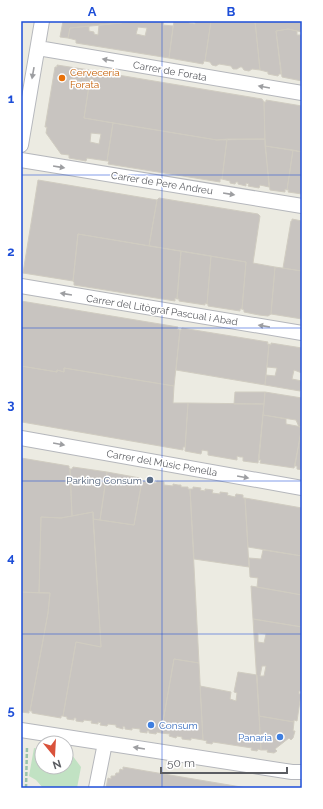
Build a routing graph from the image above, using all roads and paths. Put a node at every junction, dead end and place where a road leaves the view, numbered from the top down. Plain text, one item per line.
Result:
1 (42, 21) edge
2 (38, 48) junction
3 (302, 93) edge
4 (21, 144) edge
5 (21, 160) edge
6 (302, 206) edge
7 (21, 286) edge
8 (302, 333) edge
9 (21, 438) edge
10 (302, 488) edge
11 (24, 736) edge
12 (105, 743) junction
13 (302, 772) edge
14 (22, 785) edge
15 (25, 788) edge
16 (96, 788) edge

1 - 2 street
3 -> 2 street, Carrer de Forata
2 -> 4 street
5 -> 6 street, Carrer de Pere Andreu
8 -> 7 street, Carrer del Litògraf Pascual i Abad
9 -> 10 street, Carrer del Músic Penella
11 - 12 street
11 - 15 path
13 -> 12 street
12 - 16 street
14 - 15 path

